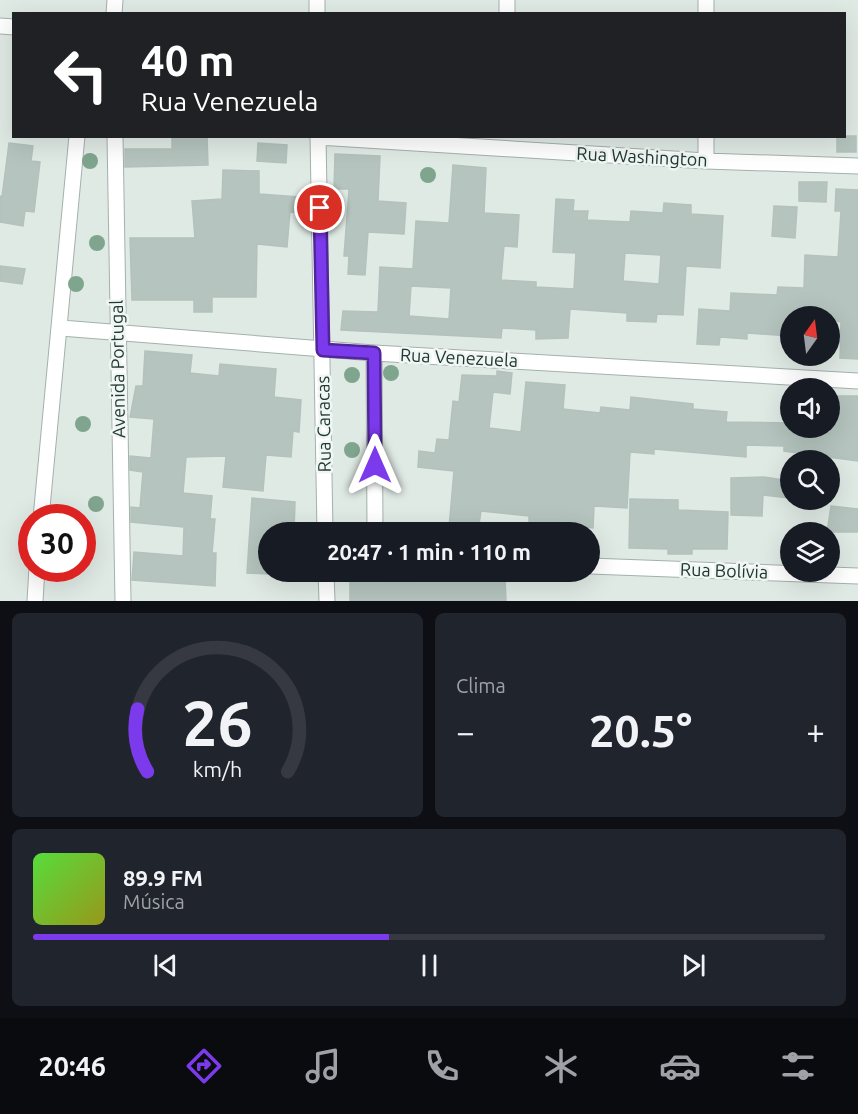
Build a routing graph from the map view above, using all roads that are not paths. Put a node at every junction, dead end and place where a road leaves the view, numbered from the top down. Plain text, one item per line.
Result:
1 (77, 138) edge
2 (115, 138) edge
3 (318, 138) edge
4 (350, 138) edge
5 (706, 138) edge
6 (507, 143) edge
7 (706, 161) junction
8 (858, 166) edge
9 (61, 328) junction
10 (117, 333) junction
11 (323, 350) junction
12 (374, 353) junction
13 (858, 381) edge
14 (43, 504) edge
15 (325, 522) edge
16 (375, 522) edge
17 (600, 566) edge
18 (858, 576) edge
19 (36, 582) edge
20 (326, 582) edge
21 (35, 601) edge
22 (123, 601) edge
23 (327, 601) edge

1 - 9 street
2 - 10 street, Avenida Portugal
3 - 11 street, Rua Caracas
4 - 6 street, Rua Washington
5 - 7 street
6 - 7 street, Rua Washington
7 - 8 street, Rua Washington
9 - 10 street, Rua Venezuela
9 - 14 street
10 - 11 street, Rua Venezuela
10 - 22 street, Avenida Portugal
11 - 12 street, Rua Venezuela
11 - 15 street, Rua Caracas
12 - 13 street, Rua Venezuela
12 - 16 street
17 - 18 street, Rua Bolívia
19 - 21 street
20 - 23 street

